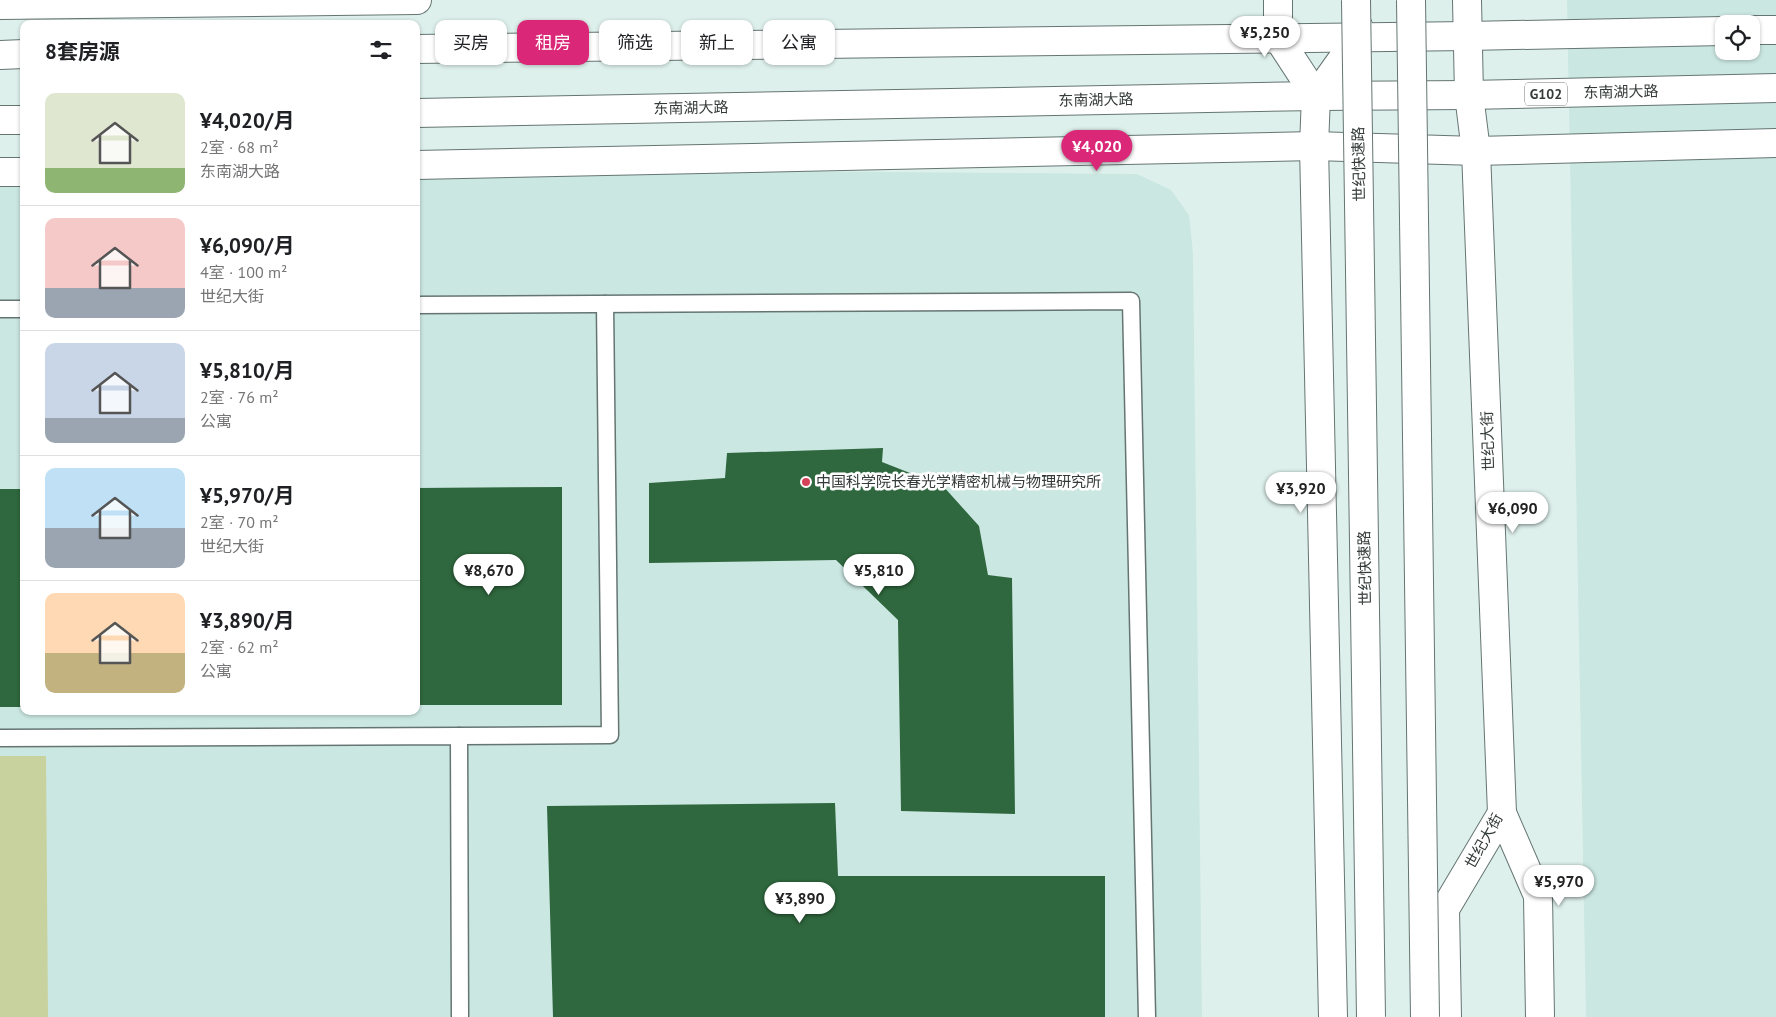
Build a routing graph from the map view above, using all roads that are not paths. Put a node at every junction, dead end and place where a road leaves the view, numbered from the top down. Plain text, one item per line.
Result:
1 (417, 0) edge
2 (1278, 0) edge
3 (1357, 0) edge
4 (1411, 0) edge
5 (1467, 0) edge
6 (0, 6) edge
7 (1760, 30) edge
8 (1776, 30) edge
9 (1715, 31) edge
10 (1468, 36) junction
11 (1358, 37) junction
12 (1278, 38) junction
13 (420, 49) edge
14 (20, 54) edge
15 (0, 55) edge
16 (1776, 88) edge
17 (1468, 95) junction
18 (1316, 96) junction
19 (420, 113) edge
20 (0, 120) edge
21 (20, 120) edge
22 (1776, 143) edge
23 (1314, 146) junction
24 (1476, 151) junction
25 (420, 165) edge
26 (0, 172) edge
27 (20, 172) edge
28 (605, 304) junction
29 (420, 305) edge
30 (0, 309) edge
31 (20, 309) edge
32 (459, 736) junction
33 (0, 738) edge
34 (1502, 813) junction
35 (460, 1017) edge
36 (1147, 1017) edge
37 (1333, 1017) edge
38 (1371, 1017) edge
39 (1425, 1017) edge
40 (1447, 1017) edge
41 (1540, 1017) edge

1 - 6 main road
2 - 12 main road
3 - 11 main road
3 - 38 main road, 世纪快速路, bridge
4 - 39 main road, bridge
5 - 10 main road, 世纪大街
7 - 8 main road
9 - 10 main road
10 - 11 main road
10 - 17 main road, 世纪大街
11 - 12 main road
11 - 18 main road
12 - 13 main road
12 - 18 main road
14 - 15 main road
16 - 17 main road, 东南湖大路 / G102
17 - 18 main road, 东南湖大路 / G102
17 - 24 main road, 世纪大街
18 - 19 main road, 东南湖大路
18 - 23 main road
20 - 21 main road
22 - 24 main road
23 - 24 main road
23 - 25 main road
23 - 37 main road
24 - 34 main road, 世纪大街
26 - 27 main road
28 - 29 lane
28 - 32 lane
28 - 36 lane
30 - 31 lane
32 - 33 lane
32 - 35 lane
34 - 40 main road, 世纪大街
34 - 41 main road

